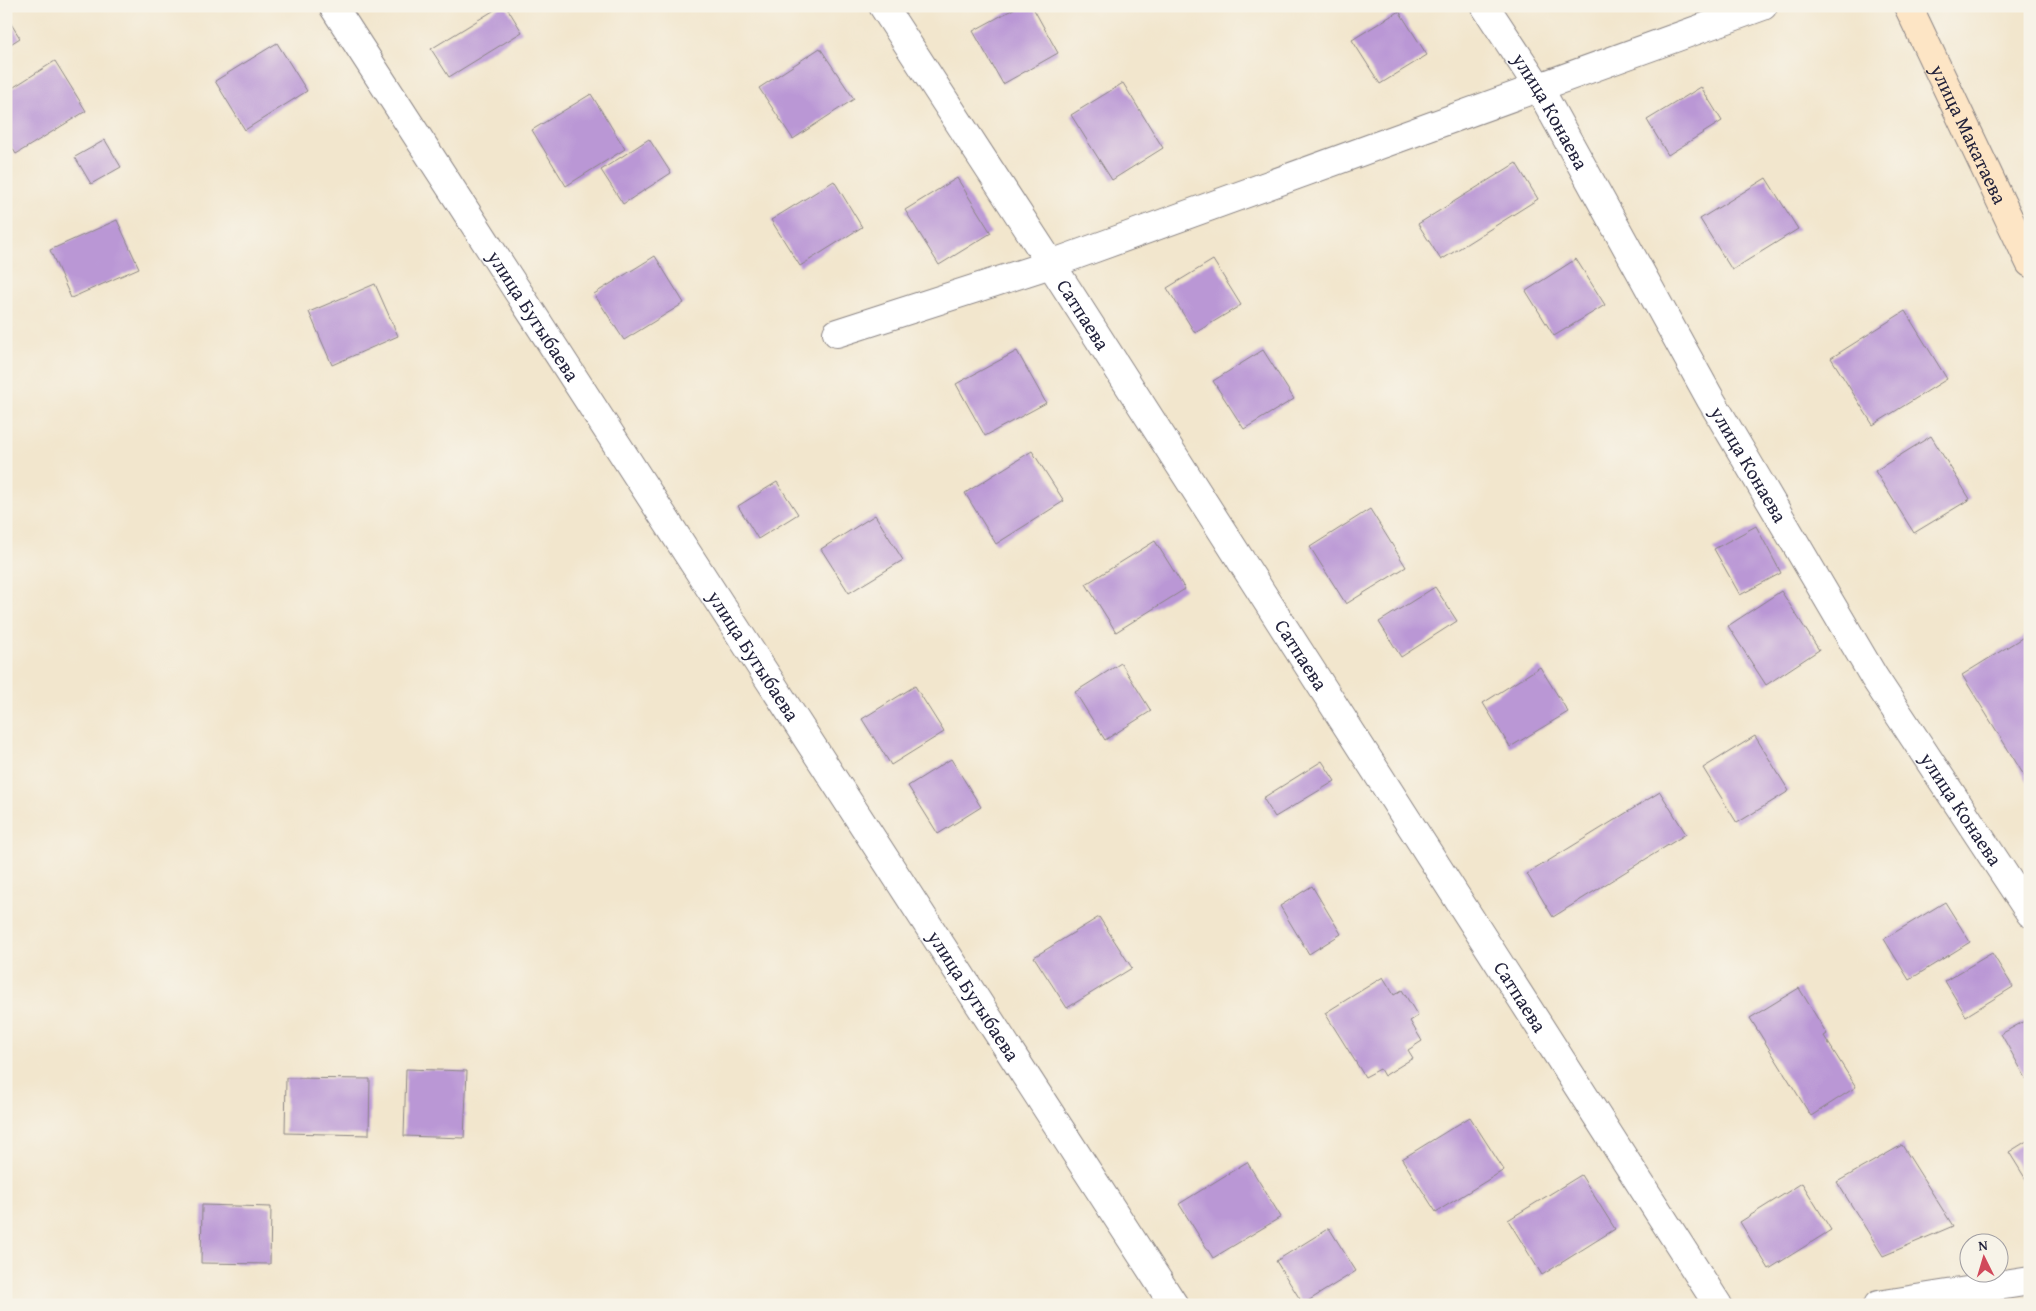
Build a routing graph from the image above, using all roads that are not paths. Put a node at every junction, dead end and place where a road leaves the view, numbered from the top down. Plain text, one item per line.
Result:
1 (333, 6) edge
2 (883, 6) edge
3 (1485, 6) edge
4 (1763, 6) edge
5 (1908, 6) edge
6 (1539, 88) junction
7 (2030, 263) edge
8 (1051, 264) junction
9 (836, 333) dead end
10 (2030, 913) edge
11 (2030, 1281) edge
12 (1963, 1298) edge
13 (1174, 1305) edge
14 (1718, 1305) edge
15 (1878, 1305) edge

1 - 13 street, улица Бугыбаева
2 - 8 street, Сатпаева
3 - 6 street, улица Конаева
4 - 6 street
5 - 7 street, улица Макатаева
6 - 8 street
6 - 10 street, улица Конаева
8 - 9 street
8 - 14 street, Сатпаева
11 - 12 street
12 - 15 street

